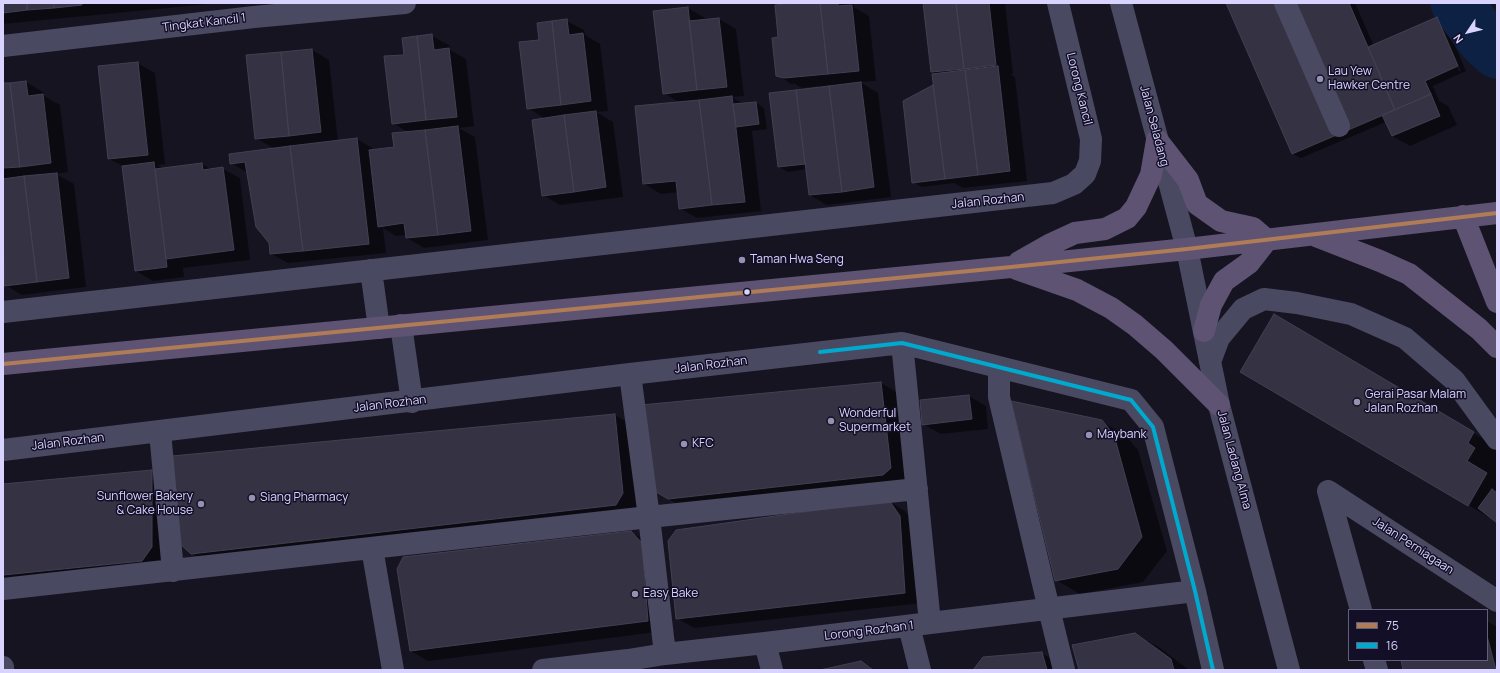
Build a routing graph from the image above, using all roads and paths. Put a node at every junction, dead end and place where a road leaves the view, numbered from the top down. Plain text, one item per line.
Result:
1 (398, 3) edge
2 (1058, 3) edge
3 (1121, 3) edge
4 (1285, 3) edge
5 (253, 10) edge
6 (3, 46) edge
7 (1339, 126) dead end
8 (1158, 140) junction
9 (1085, 174) joint
10 (1497, 213) edge
11 (1462, 216) junction
12 (1312, 235) junction
13 (1267, 240) junction
14 (1187, 249) junction
15 (1011, 267) junction
16 (371, 270) junction
17 (1497, 302) edge
18 (3, 312) edge
19 (401, 326) junction
20 (379, 328) junction
21 (1204, 331) junction
22 (902, 343) junction
23 (1497, 347) edge
24 (1210, 362) junction
25 (3, 364) edge
26 (999, 366) junction
27 (630, 374) junction
28 (412, 402) junction
29 (1219, 405) junction
30 (160, 432) junction
31 (1497, 439) edge
32 (3, 450) edge
33 (917, 489) junction
34 (649, 517) junction
35 (372, 548) junction
36 (174, 571) junction
37 (3, 589) edge
38 (1195, 591) junction
39 (1497, 602) edge
40 (1049, 609) junction
41 (1361, 609) edge
42 (920, 625) junction
43 (765, 643) junction
44 (665, 654) junction
45 (629, 665) edge
46 (3, 667) edge
47 (3, 670) edge
48 (393, 670) edge
49 (543, 670) edge
50 (772, 670) edge
51 (920, 670) edge
52 (1064, 670) edge
53 (1213, 670) edge
54 (1288, 670) edge

1 - 5 street, Tingkat Kancil 1
2 - 9 street, Lorong Kancil
3 - 8 street, Jalan Seladang
4 - 7 street
5 - 6 street, Tingkat Kancil 1
8 - 13 main road
8 - 14 street, Jalan Seladang
8 - 15 main road
9 - 16 street, Jalan Rozhan
10 - 11 main road
11 - 12 main road
11 - 17 main road
12 - 13 main road
12 - 23 main road
13 - 14 main road
13 - 21 main road
14 - 15 main road
14 - 21 street, Jalan Ladang Alma
15 - 19 main road
15 - 29 main road
16 - 18 street, Jalan Rozhan
16 - 20 street
19 - 20 main road
19 - 28 street
20 - 25 main road
21 - 24 street, Jalan Ladang Alma
22 - 26 street, Jalan Rozhan
22 - 27 street, Jalan Rozhan
22 - 33 street
24 - 29 street, Jalan Ladang Alma
24 - 31 street
26 - 38 street, Jalan Rozhan
26 - 40 street
27 - 28 street, Jalan Rozhan
27 - 34 street
28 - 30 street, Jalan Rozhan
29 - 54 street, Jalan Ladang Alma
30 - 32 street, Jalan Rozhan
30 - 36 street
33 - 34 street
33 - 42 street
34 - 35 street
34 - 44 street
35 - 36 street
35 - 48 street
36 - 37 street
38 - 40 street, Lorong Rozhan 1
38 - 53 street, Jalan Rozhan
39 - 41 street, Jalan Perniagaan
40 - 42 street, Lorong Rozhan 1
40 - 52 street
42 - 43 street, Lorong Rozhan 1
42 - 51 street
43 - 44 street, Lorong Rozhan 1
43 - 50 street
44 - 45 street, Lorong Rozhan 1
45 - 49 street, Lorong Rozhan 1
46 - 47 street

